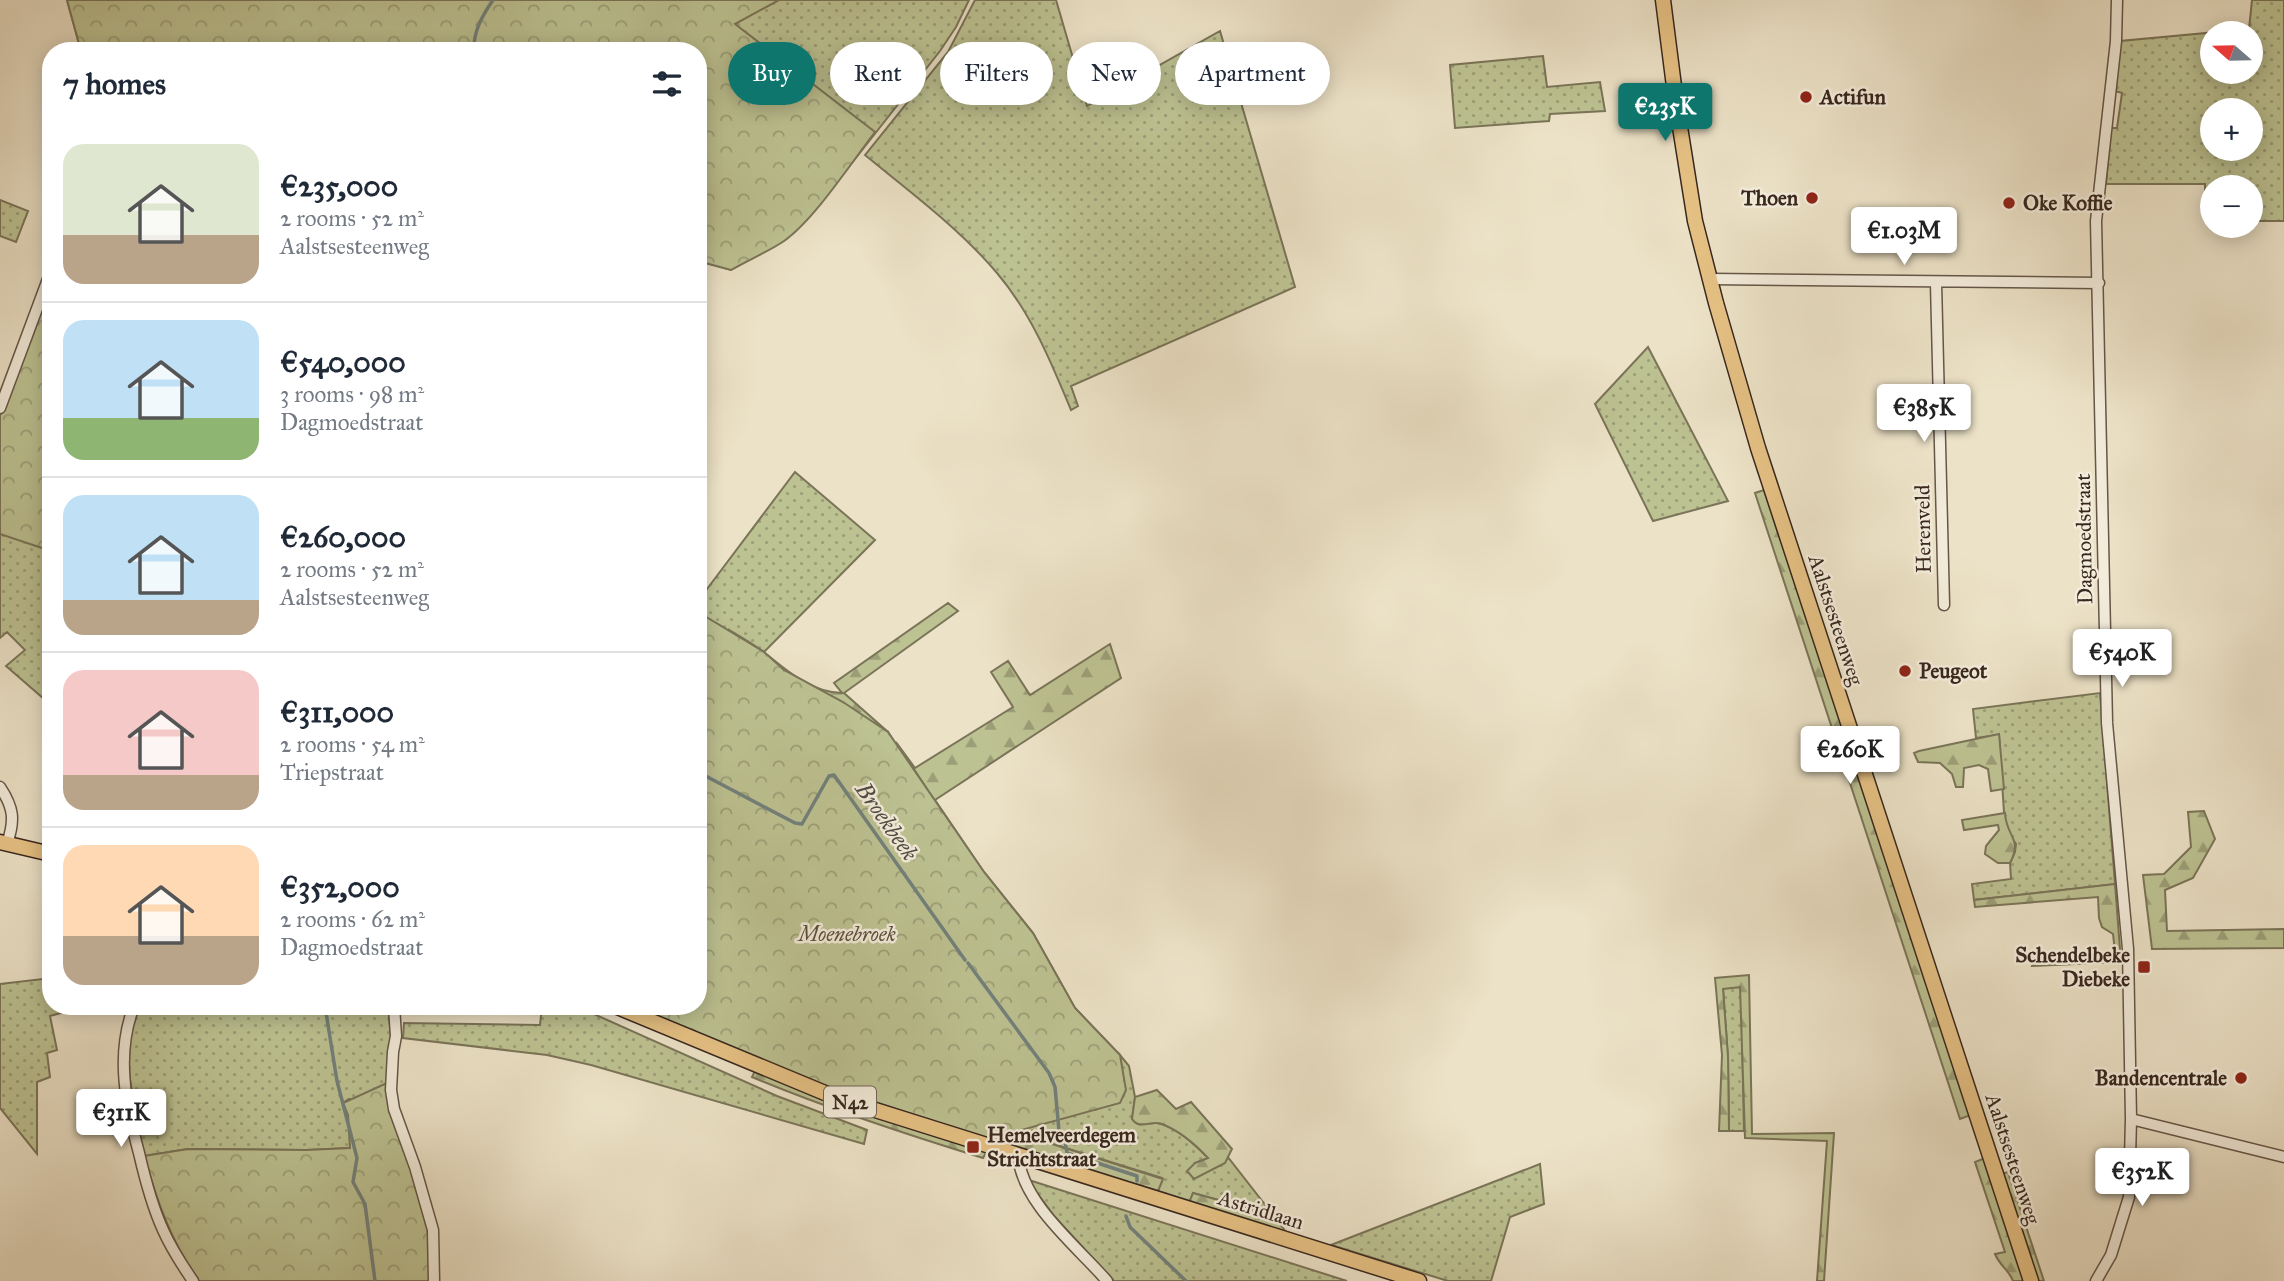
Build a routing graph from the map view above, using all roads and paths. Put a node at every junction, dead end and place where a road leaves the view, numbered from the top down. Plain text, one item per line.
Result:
1 (1663, 0) edge
2 (2117, 0) edge
3 (1710, 279) junction
4 (1936, 283) junction
5 (2099, 283) junction
6 (42, 295) edge
7 (0, 408) edge
8 (1944, 605) dead end
9 (0, 787) edge
10 (4, 843) edge
11 (42, 852) edge
12 (131, 1015) edge
13 (395, 1015) edge
14 (637, 1015) edge
15 (2131, 1119) junction
16 (1017, 1154) junction
17 (2284, 1157) edge
18 (192, 1281) edge
19 (434, 1281) edge
20 (1107, 1281) edge
21 (1419, 1281) edge
22 (2031, 1281) edge
23 (2096, 1281) edge

1 - 3 main road, Aalstsesteenweg
2 - 5 street, Dagmoedstraat
3 - 4 street
3 - 22 main road, Aalstsesteenweg
4 - 5 street
4 - 8 street, Herenveld
5 - 15 street, Dagmoedstraat
6 - 7 street
9 - 10 street
10 - 11 main road
12 - 18 street
13 - 19 street
14 - 16 main road, N42
15 - 17 street
15 - 23 street, Dagmoedstraat
16 - 20 street
16 - 21 main road, Astridlaan / N42

